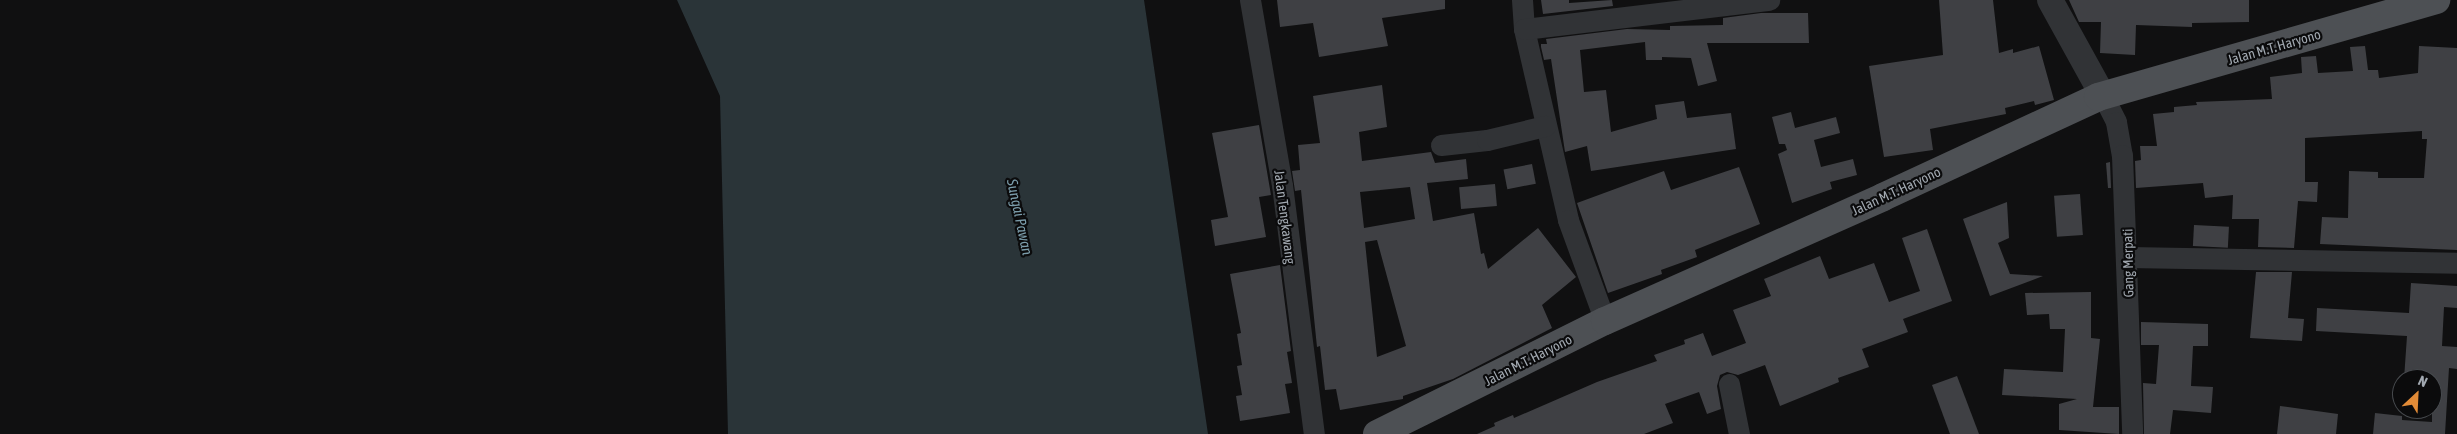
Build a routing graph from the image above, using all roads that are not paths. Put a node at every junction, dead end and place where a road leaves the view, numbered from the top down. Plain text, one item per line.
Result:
1 (1250, 0) edge
2 (1522, 0) edge
3 (1769, 0) edge
4 (2050, 0) edge
5 (2436, 0) edge
6 (1524, 28) junction
7 (2104, 96) junction
8 (1546, 126) junction
9 (1441, 145) dead end
10 (2128, 257) junction
11 (2457, 263) edge
12 (1606, 320) junction
13 (1729, 384) dead end
14 (1314, 434) edge
15 (1377, 434) edge
16 (1739, 434) edge
17 (2132, 434) edge

1 - 14 street, Jalan Tengkawang
2 - 6 street
3 - 6 street
4 - 7 street
5 - 7 main road, Jalan M.T. Haryono
6 - 8 street
7 - 10 street, Gang Merpati
7 - 12 main road, Jalan M.T. Haryono
8 - 9 street
8 - 12 street
10 - 11 street
10 - 17 street, Gang Merpati
12 - 15 main road, Jalan M.T. Haryono
13 - 16 street

